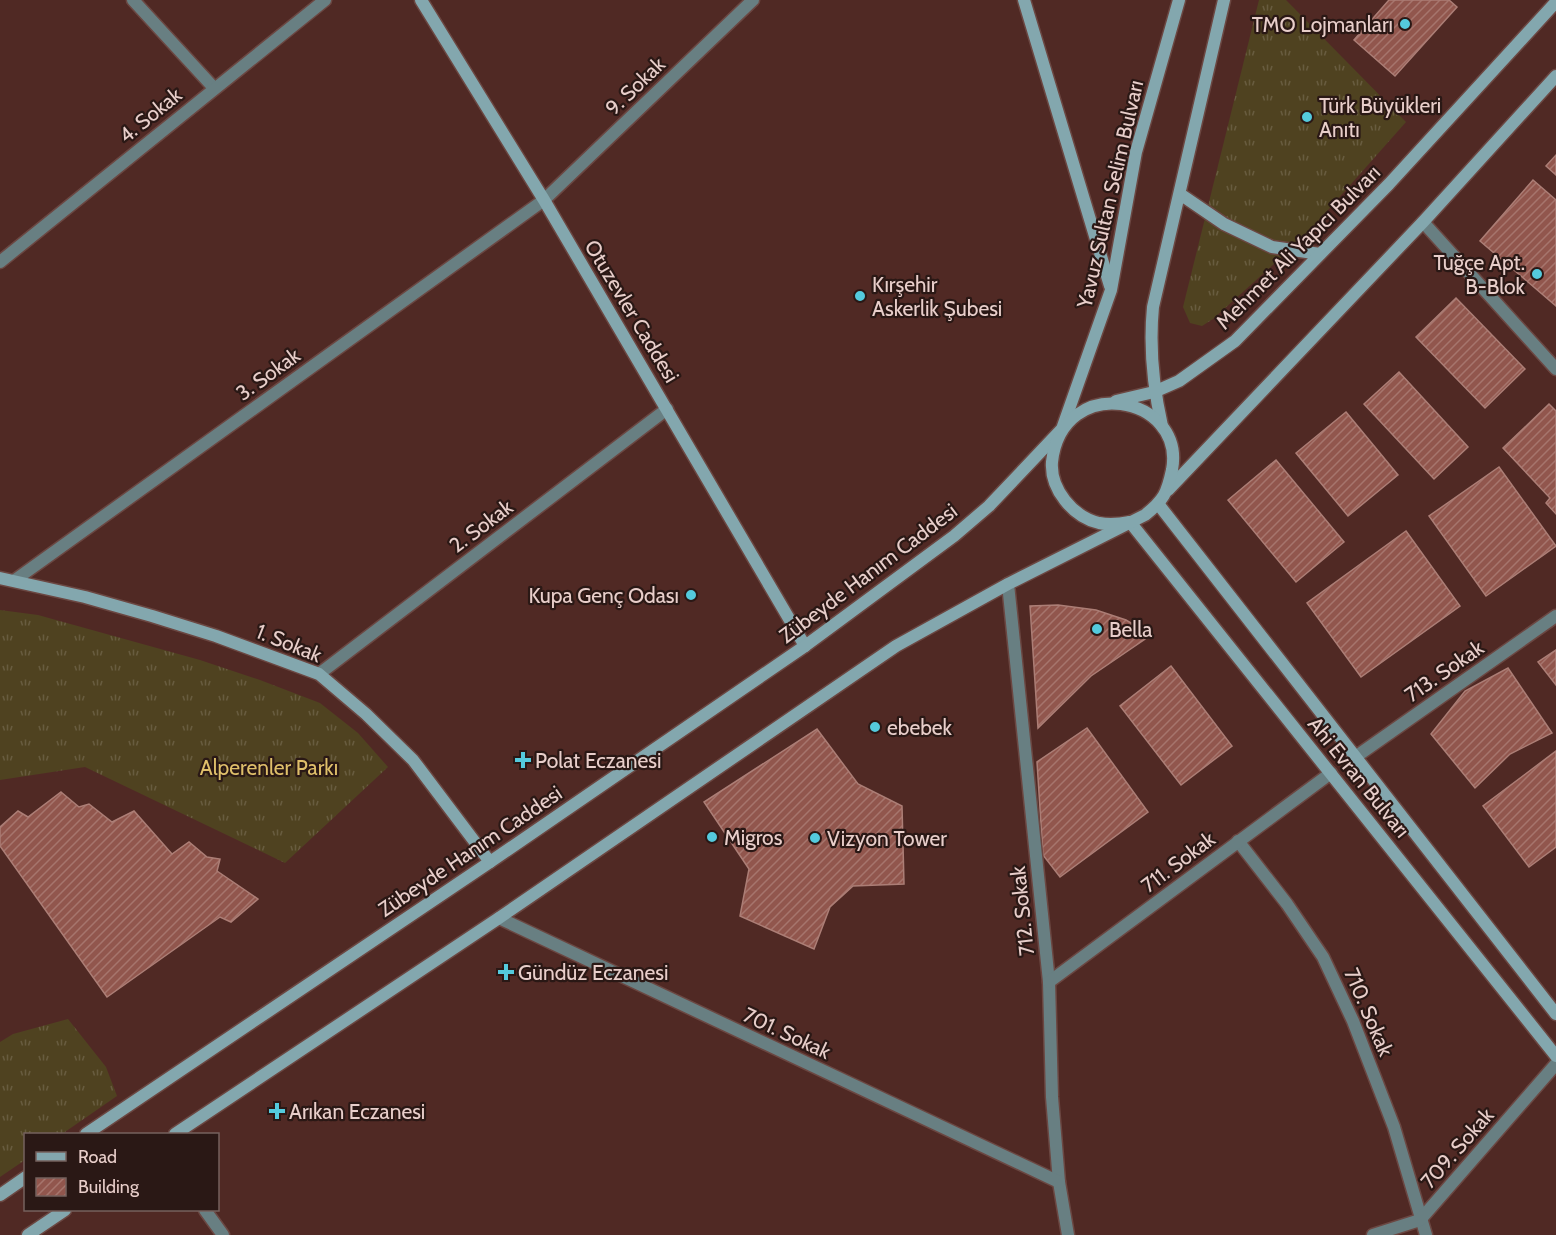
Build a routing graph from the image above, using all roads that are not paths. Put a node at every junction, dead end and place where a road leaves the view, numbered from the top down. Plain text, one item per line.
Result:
1 (133, 0) edge
2 (325, 0) edge
3 (421, 0) edge
4 (753, 0) edge
5 (1024, 0) edge
6 (1179, 0) edge
7 (1224, 0) edge
8 (1556, 2) edge
9 (1556, 76) edge
10 (214, 88) junction
11 (1180, 194) junction
12 (544, 200) junction
13 (1424, 222) junction
14 (1320, 254) junction
15 (0, 262) edge
16 (1111, 290) junction
17 (1556, 369) edge
18 (1154, 392) junction
19 (1113, 402) junction
20 (667, 408) junction
21 (1162, 427) junction
22 (1062, 429) junction
23 (1168, 491) junction
24 (1159, 505) junction
25 (1130, 522) junction
26 (0, 578) edge
27 (15, 580) junction
28 (1008, 584) junction
29 (1556, 616) edge
30 (805, 646) junction
31 (319, 674) junction
32 (1354, 758) junction
33 (1331, 773) junction
34 (1238, 842) junction
35 (490, 862) junction
36 (498, 918) junction
37 (1050, 982) junction
38 (1556, 1014) edge
39 (1556, 1056) edge
40 (1556, 1064) edge
41 (87, 1133) edge
42 (176, 1133) edge
43 (24, 1178) edge
44 (1059, 1182) junction
45 (0, 1195) edge
46 (62, 1211) edge
47 (206, 1211) edge
48 (1420, 1220) junction
49 (28, 1235) edge
50 (223, 1235) edge
51 (1068, 1235) edge
52 (1373, 1235) edge
53 (1426, 1235) edge

1 - 10 street
2 - 10 street, 4. Sokak
3 - 12 main road, Otuzevler Caddesi
4 - 12 street, 9. Sokak
5 - 16 main road
6 - 16 main road, Yavuz Sultan Selim Bulvarı
7 - 11 main road
8 - 14 main road, Mehmet Ali Yapıcı Bulvarı
9 - 13 main road
10 - 15 street, 4. Sokak
11 - 14 main road
11 - 18 main road
12 - 20 main road, Otuzevler Caddesi
12 - 27 street, 3. Sokak
13 - 17 street
13 - 23 main road
14 - 18 main road, Mehmet Ali Yapıcı Bulvarı
16 - 22 main road, Yavuz Sultan Selim Bulvarı
18 - 19 main road, Mehmet Ali Yapıcı Bulvarı
18 - 21 main road
19 - 21 main road
19 - 22 main road
20 - 30 main road, Otuzevler Caddesi
20 - 31 street, 2. Sokak
21 - 23 main road
22 - 25 main road
22 - 30 main road, Zübeyde Hanım Caddesi
23 - 24 main road
24 - 25 main road
24 - 32 main road, Ahi Evran Bulvarı
25 - 28 main road
25 - 33 main road, Ahi Evran Bulvarı
26 - 27 main road, 1. Sokak
27 - 31 main road, 1. Sokak
28 - 36 main road
28 - 37 street, 712. Sokak
29 - 32 street, 713. Sokak
30 - 35 main road, Zübeyde Hanım Caddesi
31 - 35 main road, 1. Sokak
32 - 38 main road, Ahi Evran Bulvarı
33 - 34 street, 711. Sokak
33 - 39 main road, Ahi Evran Bulvarı
34 - 37 street, 711. Sokak
34 - 48 street, 710. Sokak
35 - 41 main road, Zübeyde Hanım Caddesi
36 - 42 main road
36 - 44 street, 701. Sokak
37 - 44 street, 712. Sokak
40 - 48 street, 709. Sokak
43 - 45 main road
44 - 51 street, 712. Sokak
46 - 49 main road
47 - 50 street
48 - 52 street, 709. Sokak
48 - 53 street, 710. Sokak

